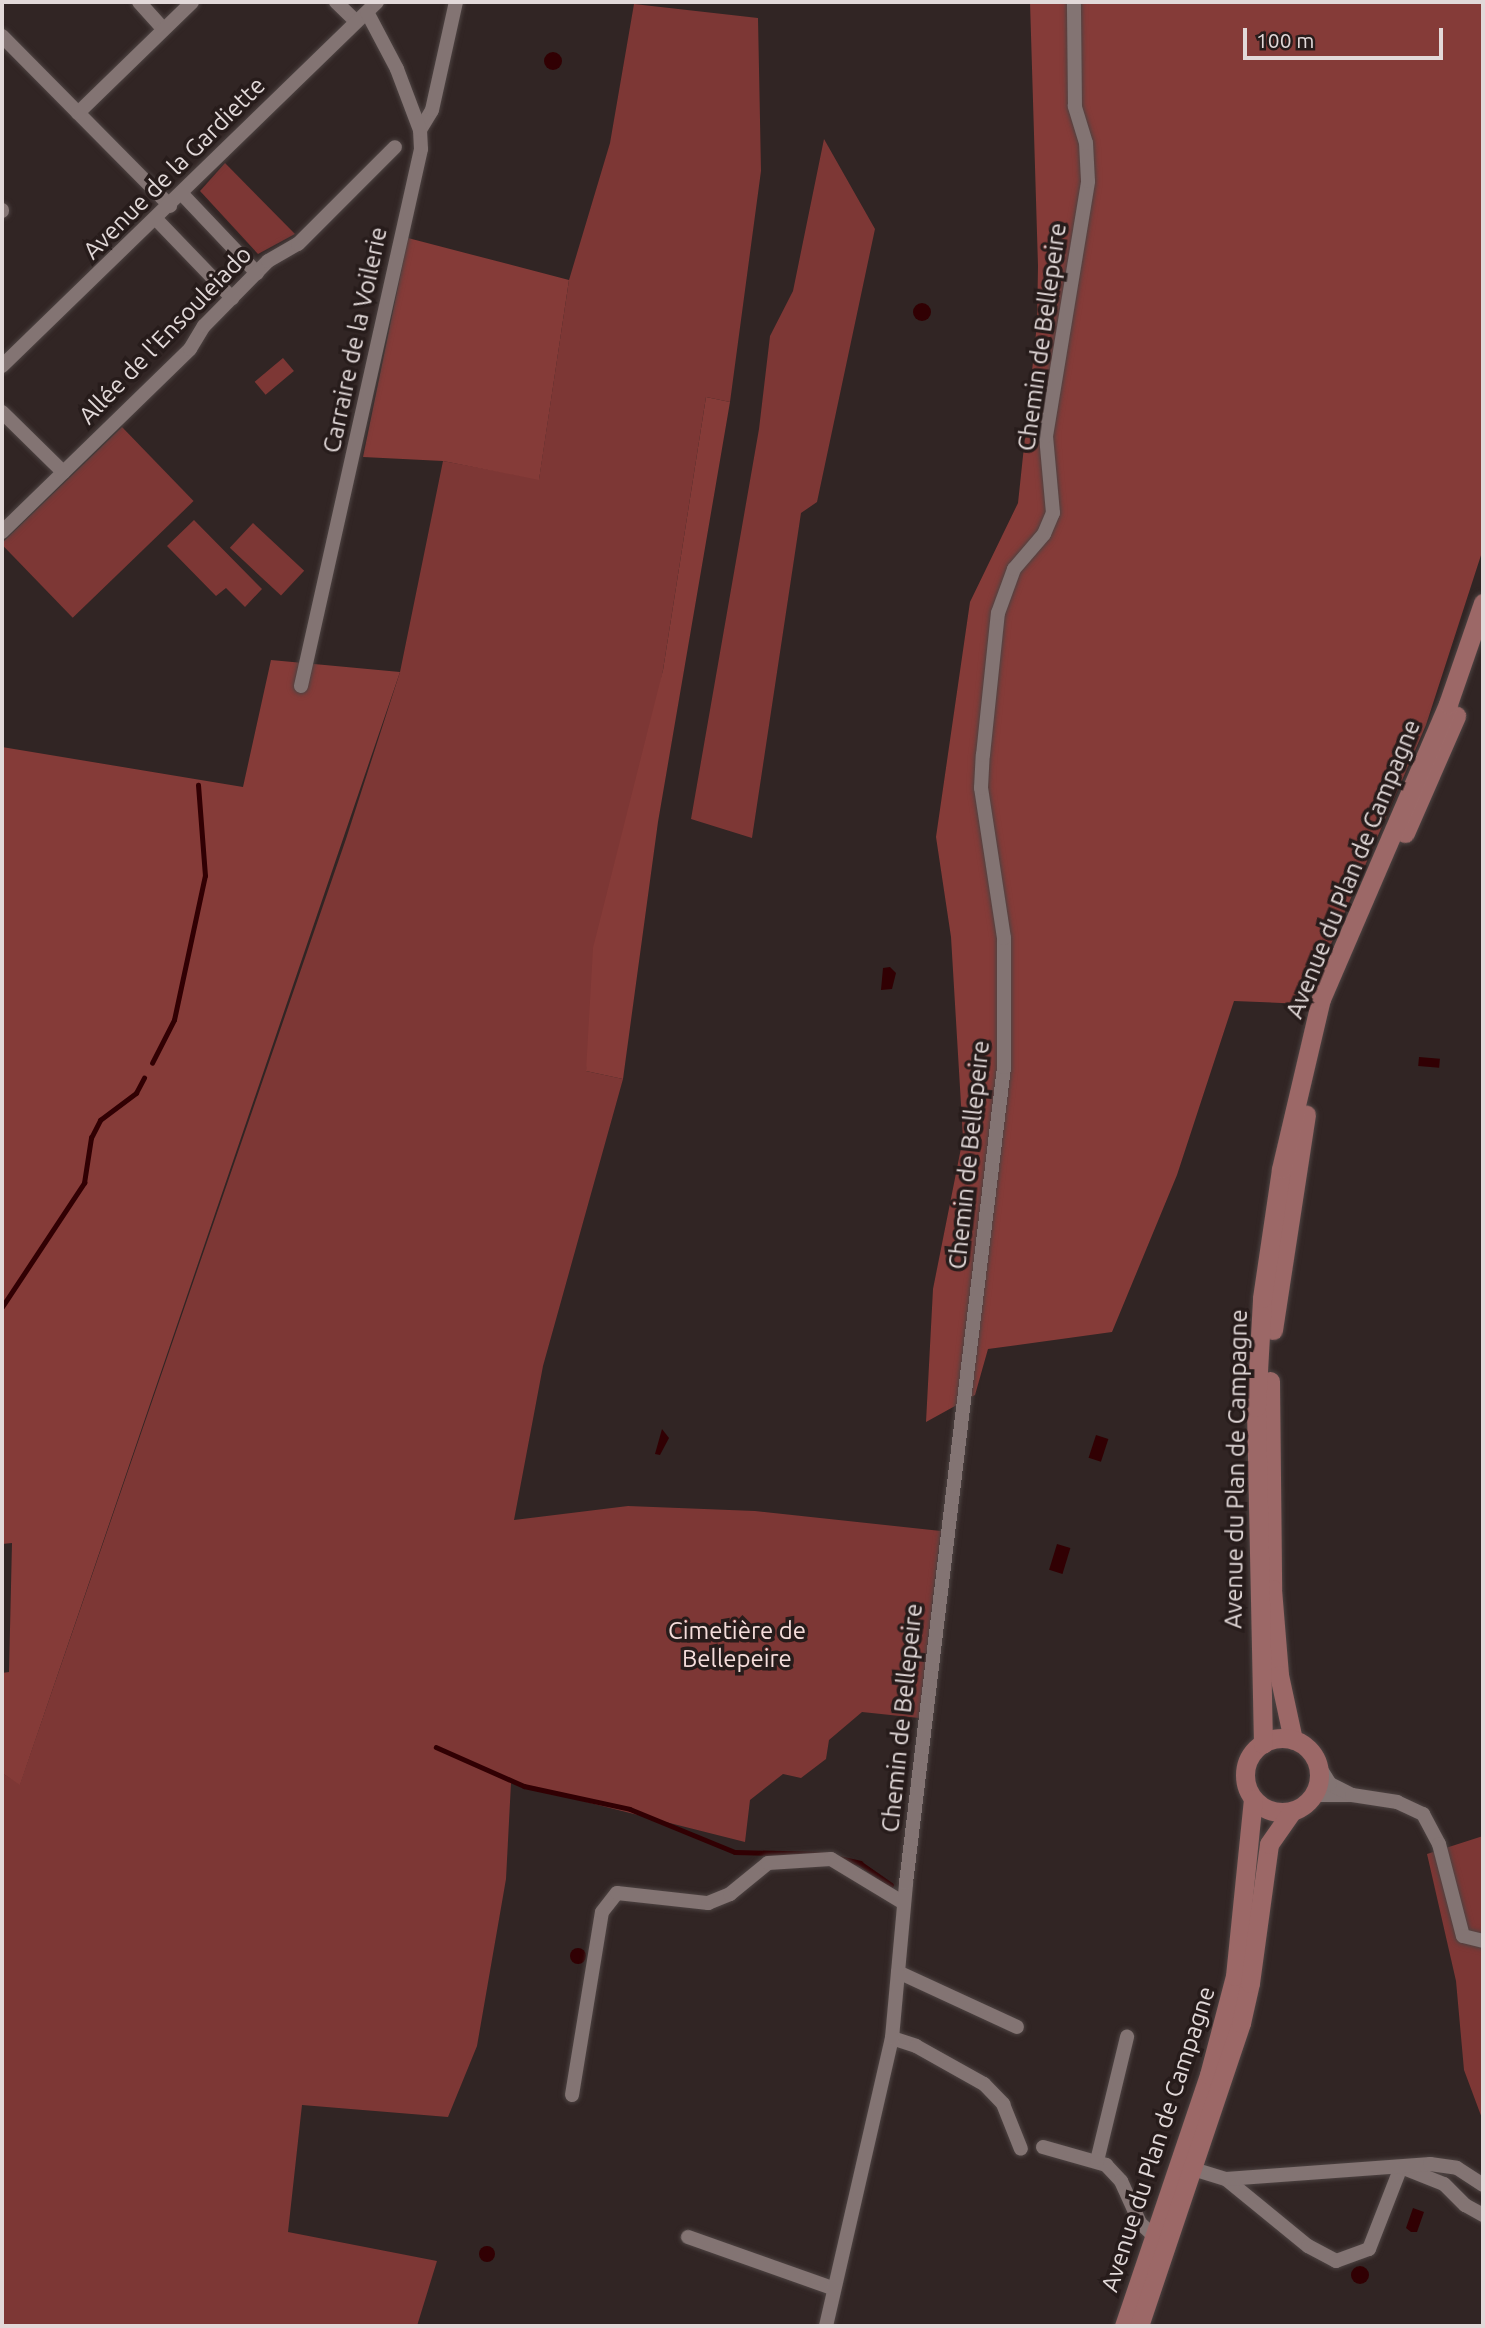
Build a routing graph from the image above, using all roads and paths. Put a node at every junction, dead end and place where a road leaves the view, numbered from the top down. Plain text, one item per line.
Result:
1 (139, 2) edge
2 (192, 2) edge
3 (336, 2) edge
4 (456, 2) edge
5 (1074, 2) edge
6 (367, 12) edge
7 (163, 29) junction
8 (2, 36) edge
9 (78, 113) junction
10 (420, 130) junction
11 (395, 147) dead end
12 (182, 194) junction
13 (170, 206) junction
14 (156, 219) junction
15 (257, 273) junction
16 (232, 298) junction
17 (2, 366) edge
18 (2, 412) edge
19 (63, 472) junction
20 (2, 532) edge
21 (1483, 603) edge
22 (1483, 643) edge
23 (301, 686) dead end
24 (1293, 1740) junction
25 (1263, 1744) junction
26 (1317, 1763) junction
27 (1313, 1795) junction
28 (1352, 1795) junction
29 (1253, 1799) junction
30 (1292, 1811) junction
31 (904, 1903) junction
32 (1483, 1941) edge
33 (898, 1972) junction
34 (1017, 2027) dead end
35 (1127, 2037) dead end
36 (892, 2038) junction
37 (572, 2095) dead end
38 (1043, 2147) dead end
39 (1021, 2149) dead end
40 (1097, 2161) junction
41 (1401, 2167) junction
42 (1193, 2169) junction
43 (1226, 2179) junction
44 (1483, 2185) edge
45 (1483, 2215) edge
46 (688, 2237) dead end
47 (1156, 2238) junction
48 (832, 2288) junction
49 (826, 2326) edge
50 (1124, 2326) edge
51 (1139, 2326) edge

1 - 7 street
2 - 7 street
3 - 6 street, Carraire de la Voilerie
4 - 10 street
5 - 31 street, Chemin de Bellepeire
6 - 10 street, Carraire de la Voilerie
6 - 12 street, Avenue de la Gardiette
7 - 9 street
8 - 9 street
9 - 13 street
10 - 23 street, Carraire de la Voilerie
11 - 15 street, Allée de l'Ensouleiado
12 - 13 street, Avenue de la Gardiette
12 - 15 street
13 - 14 street, Avenue de la Gardiette
14 - 16 street
14 - 17 street, Avenue de la Gardiette
15 - 16 street, Allée de l'Ensouleiado
16 - 19 street, Allée de l'Ensouleiado
18 - 19 street
19 - 20 street, Allée de l'Ensouleiado
21 - 25 main road, Avenue du Plan de Campagne
22 - 24 main road, Avenue du Plan de Campagne
24 - 25 main road
24 - 26 main road
25 - 29 main road
26 - 27 main road
26 - 28 street
27 - 28 street
27 - 30 main road
28 - 32 street
29 - 30 main road
29 - 47 main road, Avenue du Plan de Campagne
30 - 42 main road, Avenue du Plan de Campagne
31 - 33 street, Chemin de Bellepeire
31 - 37 street
33 - 34 street
33 - 36 street, Chemin de Bellepeire
35 - 40 street
36 - 39 street
36 - 48 street, Chemin de Bellepeire
38 - 40 street
40 - 47 street
41 - 43 street
41 - 43 street
41 - 44 street
41 - 45 street
42 - 43 street
42 - 51 main road, Avenue du Plan de Campagne
46 - 48 street
47 - 50 main road, Avenue du Plan de Campagne
48 - 49 street, Chemin de Bellepeire

